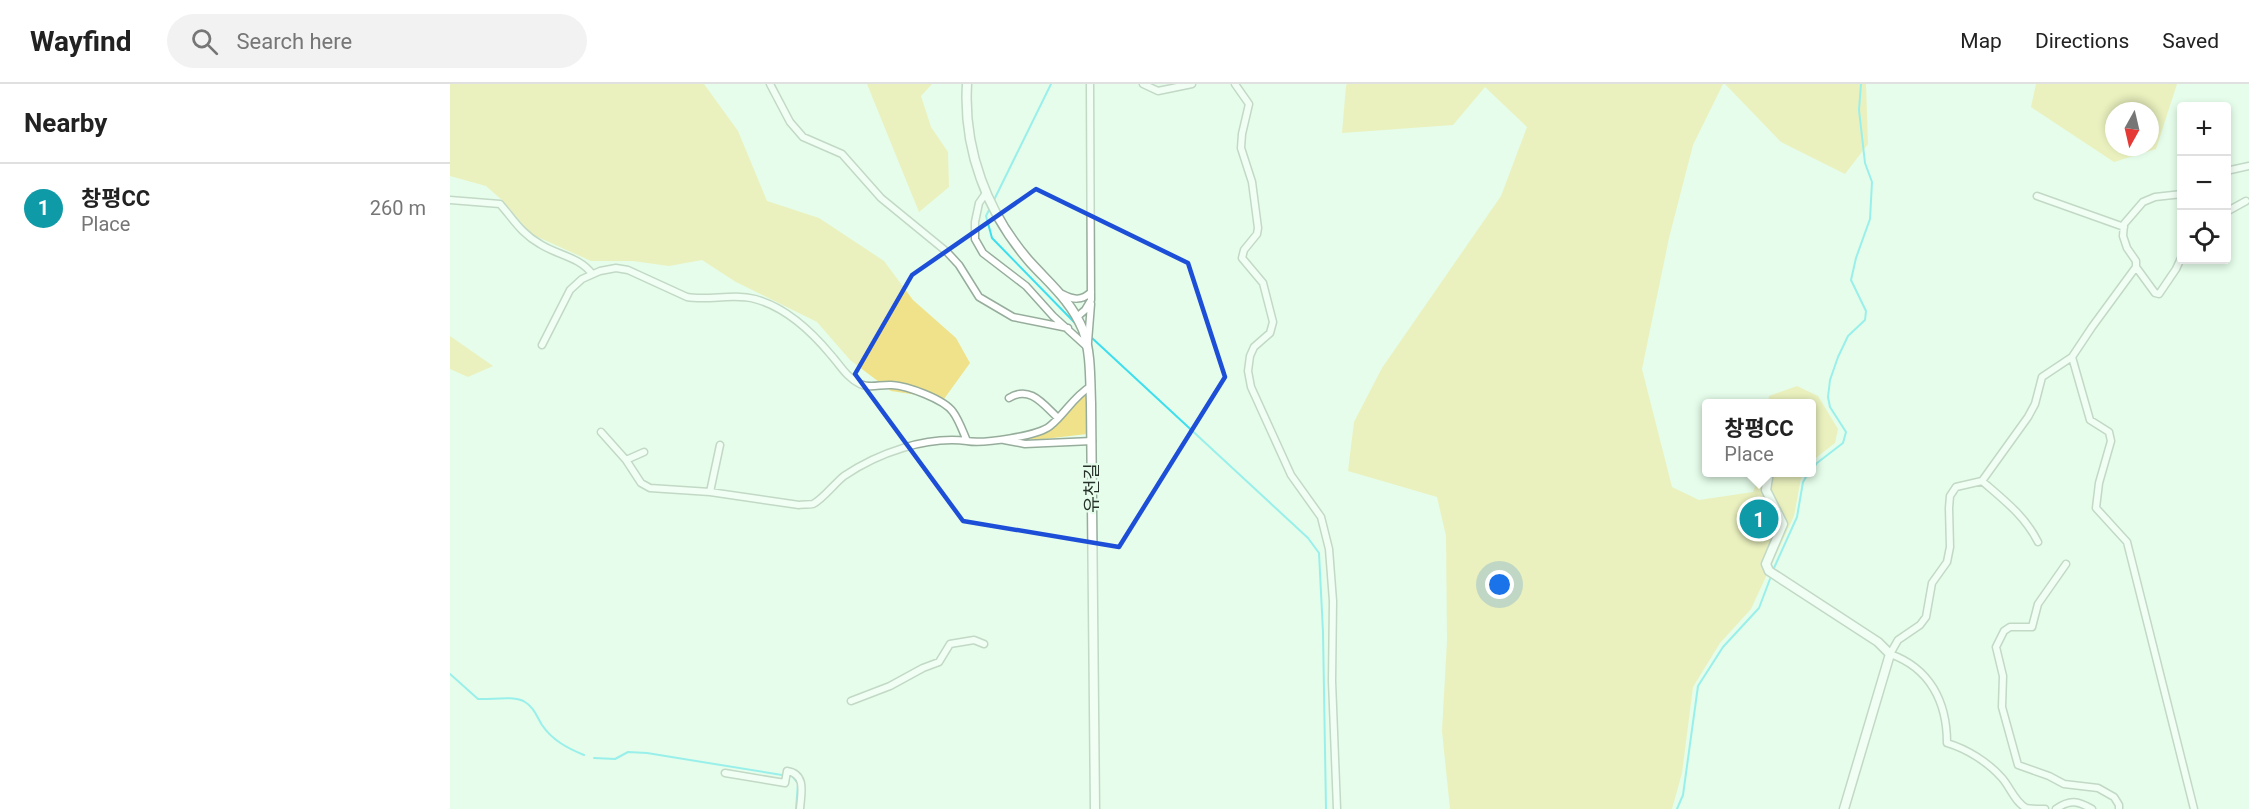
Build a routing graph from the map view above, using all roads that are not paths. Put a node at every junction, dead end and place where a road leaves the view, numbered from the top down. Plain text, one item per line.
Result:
1 (770, 84) edge
2 (968, 84) edge
3 (1090, 84) edge
4 (1143, 84) edge
5 (1192, 84) edge
6 (1235, 84) edge
7 (2249, 166) edge
8 (2231, 170) edge
9 (2177, 194) edge
10 (988, 196) junction
11 (2037, 196) dead end
12 (450, 200) edge
13 (2246, 201) dead end
14 (2230, 210) edge
15 (2124, 227) junction
16 (2178, 264) edge
17 (2136, 267) junction
18 (592, 274) junction
19 (1060, 293) junction
20 (1091, 296) junction
21 (1077, 317) junction
22 (1068, 328) junction
23 (542, 345) dead end
24 (1087, 347) junction
25 (2072, 357) junction
26 (1090, 386) junction
27 (1009, 398) dead end
28 (1058, 418) junction
29 (602, 432) dead end
30 (997, 439) junction
31 (967, 441) junction
32 (1092, 441) junction
33 (720, 444) dead end
34 (644, 452) dead end
35 (626, 460) junction
36 (1768, 477) edge
37 (1982, 481) junction
38 (710, 492) junction
39 (2038, 542) dead end
40 (2066, 564) dead end
41 (984, 644) dead end
42 (1890, 654) junction
43 (851, 701) dead end
44 (726, 773) dead end
45 (800, 809) edge
46 (1095, 809) edge
47 (1337, 809) edge
48 (1844, 809) edge
49 (2045, 809) edge
50 (2056, 809) edge
51 (2092, 809) edge
52 (2119, 809) edge
53 (2194, 809) edge

1 - 22 street
2 - 10 street, 유천길
3 - 20 street
4 - 5 street
6 - 47 street
7 - 8 street
9 - 15 street
10 - 19 street, 유천길
10 - 22 street
11 - 15 street
12 - 18 street
13 - 14 street
15 - 17 street
16 - 17 street
17 - 25 street
18 - 23 street
18 - 31 street
19 - 20 street
19 - 21 street, 유천길
20 - 21 street
20 - 24 street
21 - 24 street, 유천길
22 - 24 street
24 - 26 street, 유천길
25 - 37 street
25 - 53 street
26 - 28 street
26 - 32 street, 유천길
27 - 28 street
28 - 30 street
29 - 35 street
30 - 31 street
30 - 32 street
31 - 38 street
32 - 46 street, 유천길
33 - 38 street
34 - 35 street
35 - 38 street
36 - 42 street
37 - 39 street
37 - 42 street
40 - 52 street
41 - 43 street
42 - 48 street
42 - 49 street
44 - 45 street
50 - 51 street

